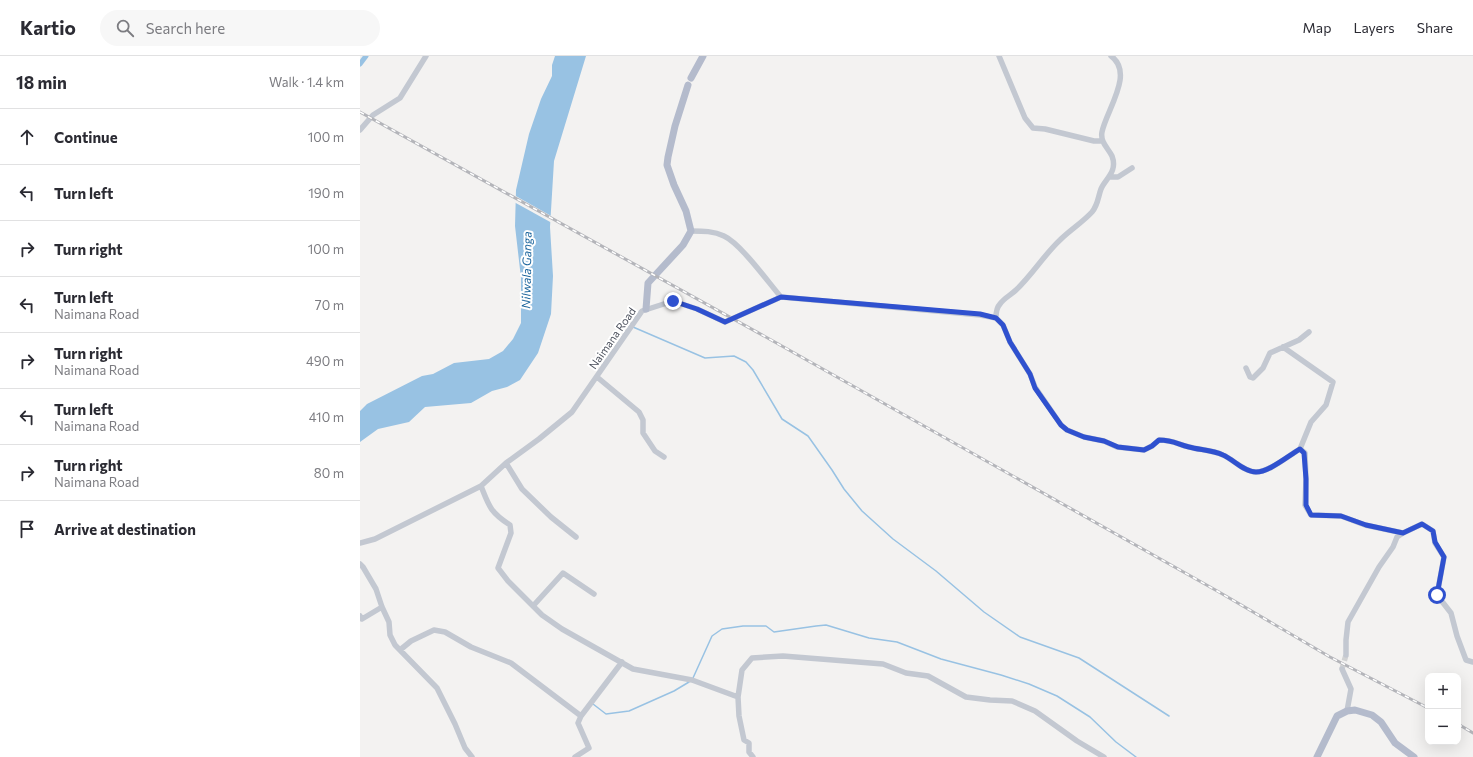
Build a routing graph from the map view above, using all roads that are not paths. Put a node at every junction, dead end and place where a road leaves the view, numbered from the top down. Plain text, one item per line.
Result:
1 (426, 56) edge
2 (703, 56) edge
3 (999, 56) edge
4 (1111, 56) edge
5 (360, 130) edge
6 (1102, 140) junction
7 (1132, 168) dead end
8 (1110, 177) junction
9 (691, 231) junction
10 (781, 297) junction
11 (646, 309) junction
12 (996, 318) junction
13 (1310, 332) dead end
14 (1283, 347) junction
15 (1246, 368) dead end
16 (597, 377) junction
17 (1300, 449) junction
18 (664, 457) dead end
19 (506, 463) junction
20 (481, 486) junction
21 (1403, 533) junction
22 (576, 537) dead end
23 (360, 543) edge
24 (360, 564) edge
25 (594, 594) dead end
26 (533, 606) junction
27 (382, 607) junction
28 (360, 616) edge
29 (400, 650) junction
30 (1346, 655) tunnel mouth
31 (622, 662) junction
32 (1473, 662) edge
33 (1342, 669) tunnel mouth
34 (738, 698) junction
35 (1347, 711) junction
36 (580, 716) junction
37 (472, 757) edge
38 (575, 757) edge
39 (753, 757) edge
40 (1104, 757) edge
41 (1317, 757) edge
42 (1414, 757) edge

1 - 5 street
2 - 9 main road
3 - 6 street
4 - 6 street
6 - 8 street
7 - 8 street
8 - 12 street
9 - 10 street
9 - 11 main road
10 - 11 street, Naimana Road
10 - 12 street, Naimana Road
11 - 16 street, Naimana Road
12 - 17 street
13 - 14 street
14 - 15 street
14 - 17 street
16 - 18 street
16 - 19 street, Naimana Road
17 - 21 street
19 - 20 street, Naimana Road
19 - 22 street
20 - 23 street, Naimana Road
20 - 26 street
21 - 30 street
21 - 32 street
24 - 27 street
25 - 26 street
26 - 31 street
27 - 28 street
27 - 29 street
29 - 36 street
29 - 37 street
31 - 34 street
31 - 36 street
33 - 35 street
34 - 39 street
34 - 40 street
35 - 41 main road
35 - 42 main road
36 - 38 street

